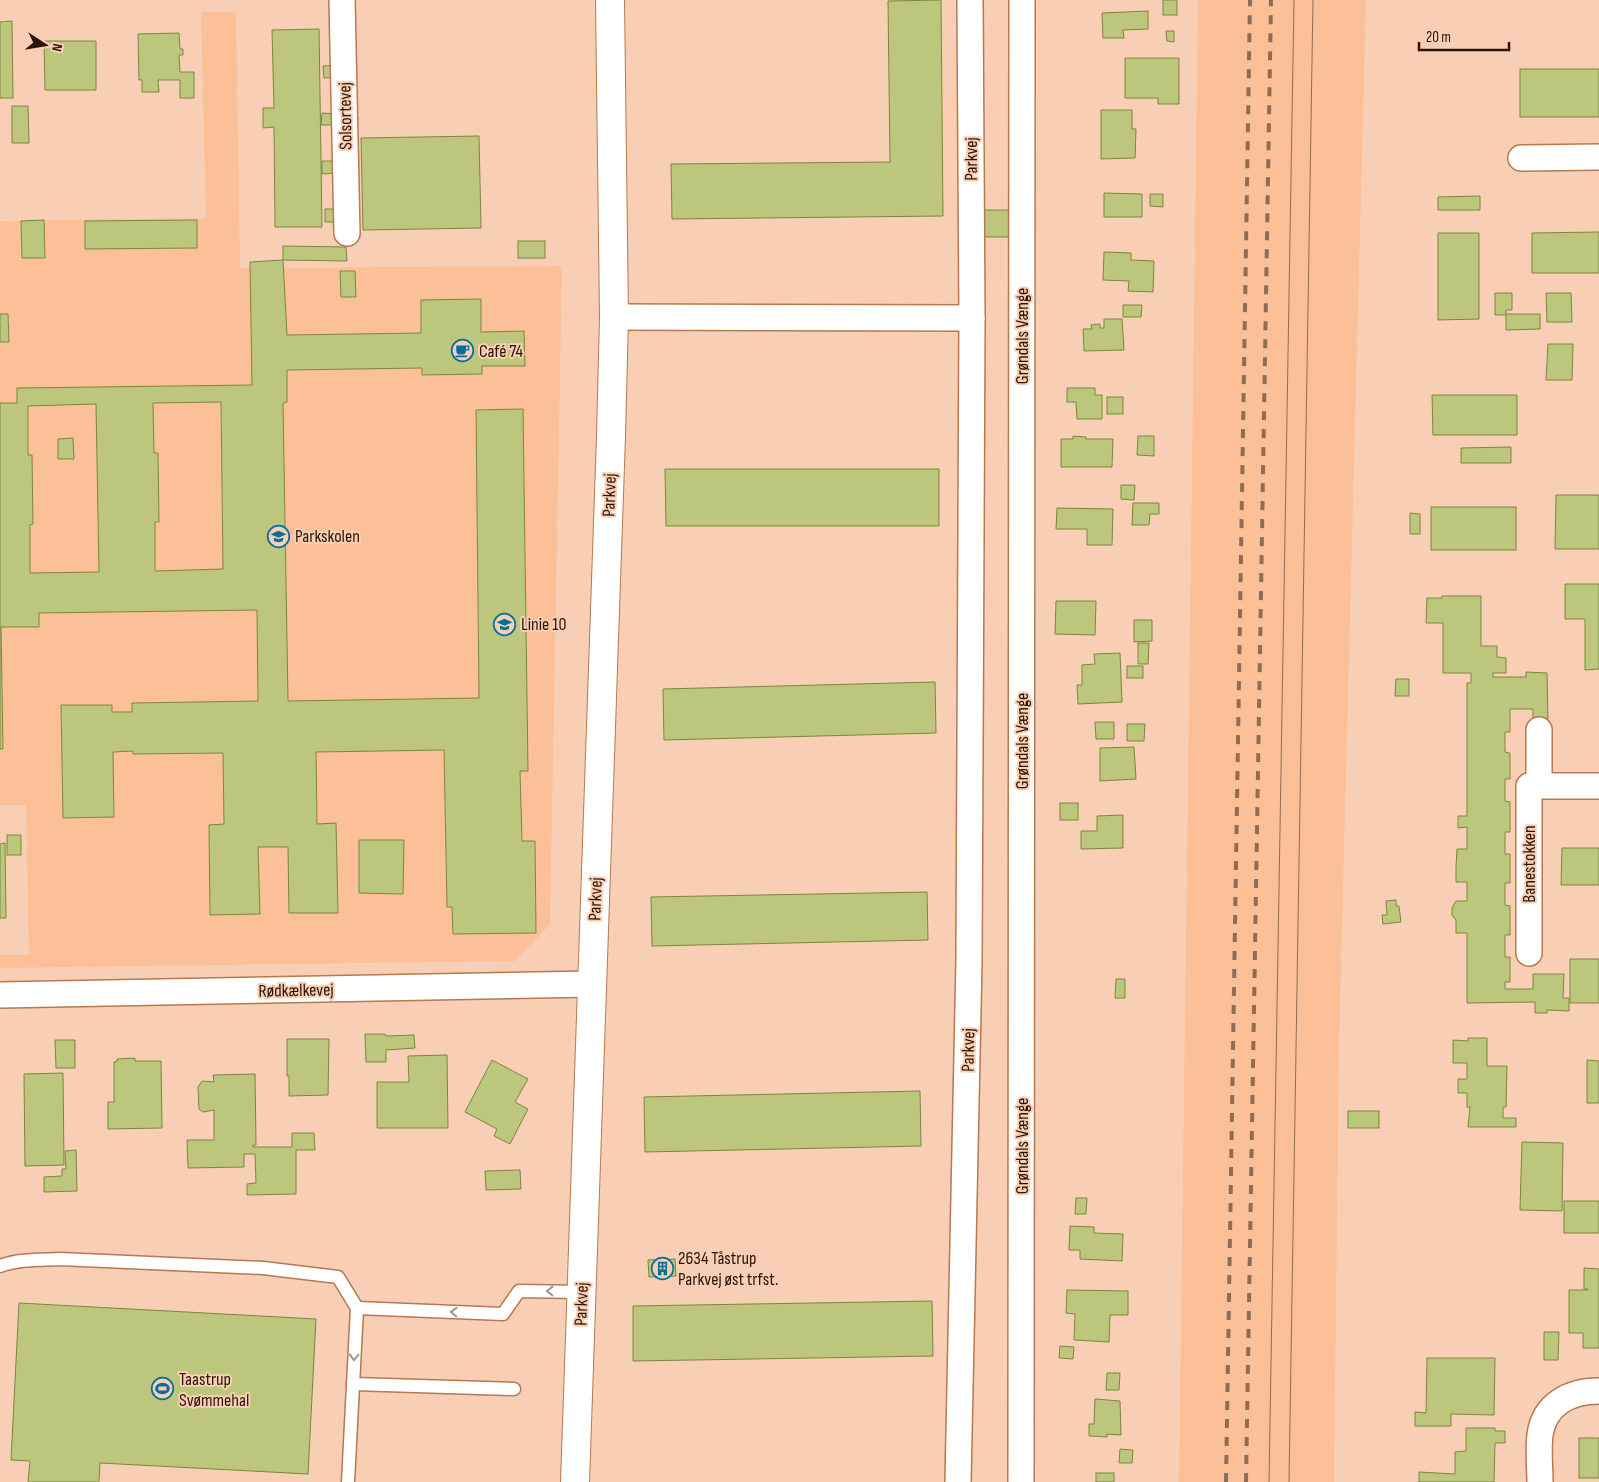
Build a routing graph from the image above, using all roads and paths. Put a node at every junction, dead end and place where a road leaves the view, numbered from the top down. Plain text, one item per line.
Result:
1 (342, 0) edge
2 (610, 0) edge
3 (970, 0) edge
4 (1022, 0) edge
5 (1599, 157) edge
6 (1521, 158) dead end
7 (346, 233) dead end
8 (614, 316) junction
9 (972, 318) junction
10 (1539, 730) dead end
11 (1540, 786) junction
12 (1599, 786) edge
13 (1529, 953) dead end
14 (592, 984) junction
15 (0, 995) edge
16 (0, 1266) edge
17 (581, 1292) junction
18 (357, 1308) junction
19 (353, 1384) junction
20 (514, 1389) dead end
21 (1599, 1391) edge
22 (348, 1482) edge
23 (575, 1482) edge
24 (958, 1482) edge
25 (1021, 1482) edge
26 (1540, 1482) edge

1 - 7 street, Solsortevej
2 - 8 street, Parkvej
3 - 9 street, Parkvej
4 - 25 street, Grøndals Vænge
5 - 6 street
8 - 9 street
8 - 14 street, Parkvej
9 - 24 street, Parkvej
10 - 11 street
11 - 12 street
11 - 13 street, Banestokken
14 - 15 street, Rødkælkevej
14 - 17 street, Parkvej
16 - 18 lane
17 -> 18 lane
17 - 23 street, Parkvej
18 -> 19 lane
19 - 20 lane
19 - 22 lane
21 - 26 street

